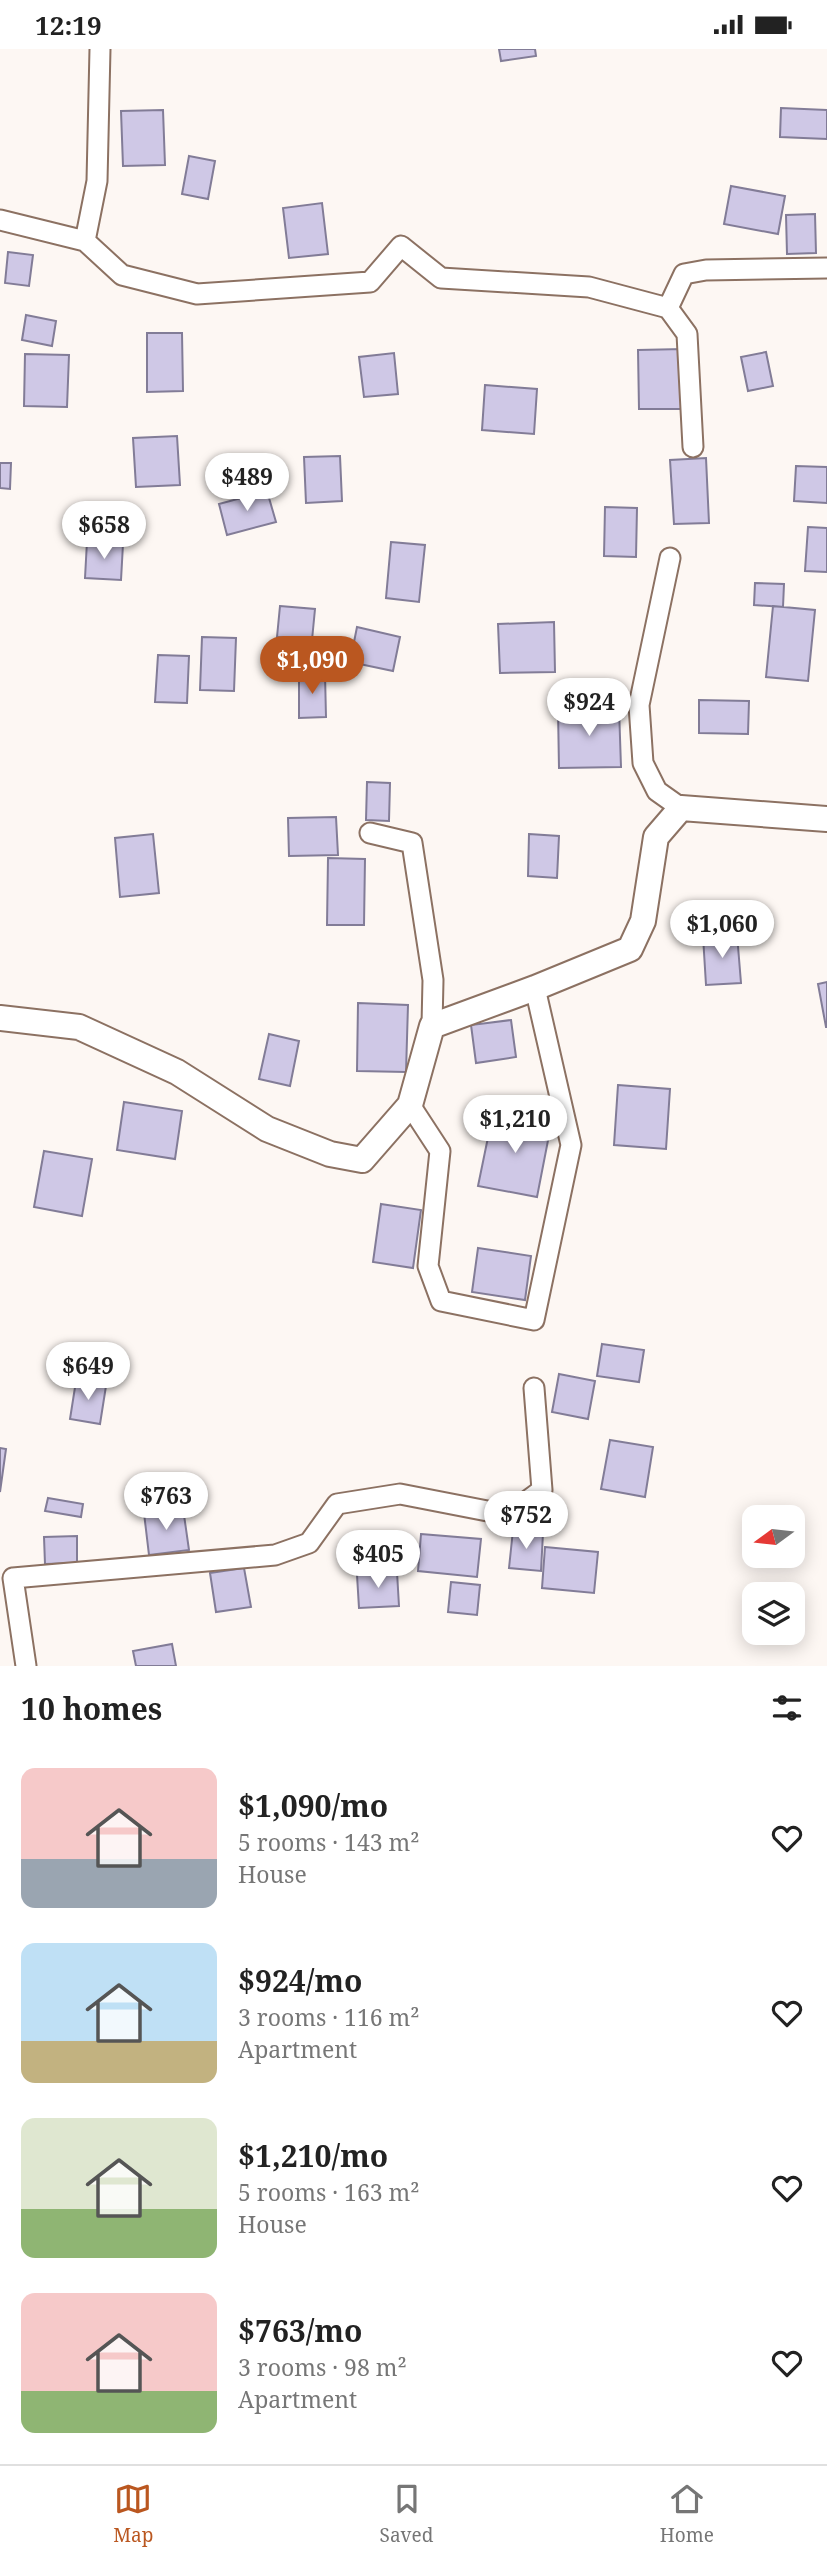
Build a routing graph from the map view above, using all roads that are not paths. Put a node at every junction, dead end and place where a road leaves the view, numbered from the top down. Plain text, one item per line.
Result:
1 (100, 49) edge
2 (0, 220) edge
3 (85, 241) junction
4 (827, 268) edge
5 (668, 308) junction
6 (693, 447) dead end
7 (670, 558) dead end
8 (681, 809) junction
9 (827, 819) edge
10 (370, 833) dead end
11 (536, 988) junction
12 (0, 1018) edge
13 (432, 1026) junction
14 (410, 1105) junction
15 (534, 1388) dead end
16 (26, 1666) edge

1 - 3 street
2 - 3 street
3 - 5 street
4 - 5 street
5 - 6 street
7 - 8 street
8 - 9 street
8 - 11 street
10 - 13 street
11 - 13 street
11 - 14 street
12 - 14 street
13 - 14 street
15 - 16 street

